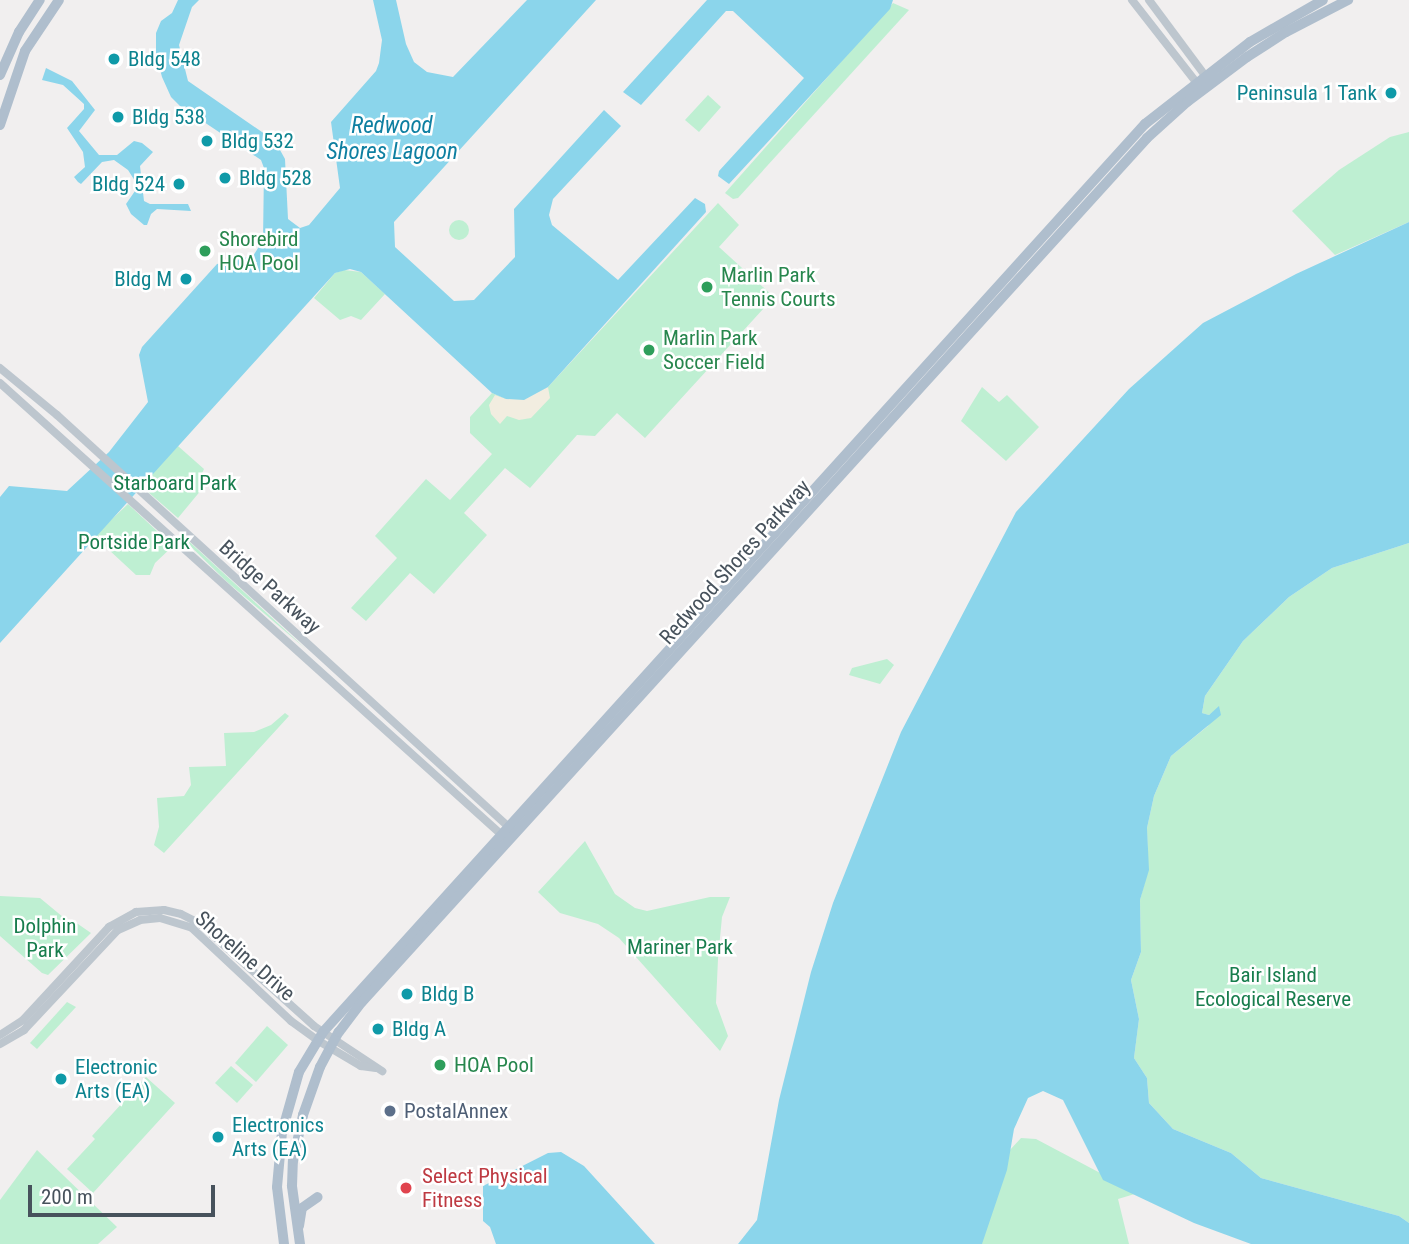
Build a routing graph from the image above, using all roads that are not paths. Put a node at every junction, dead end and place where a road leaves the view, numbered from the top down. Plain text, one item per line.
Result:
1 (40, 0) edge
2 (59, 0) edge
3 (1132, 0) edge
4 (1149, 0) edge
5 (1323, 0) edge
6 (1348, 0) edge
7 (0, 75) edge
8 (1204, 81) junction
9 (0, 125) edge
10 (0, 368) edge
11 (0, 383) edge
12 (508, 834) junction
13 (0, 1035) edge
14 (320, 1036) junction
15 (0, 1044) edge
16 (332, 1045) junction
17 (379, 1070) dead end
18 (292, 1186) junction
19 (299, 1240) edge
20 (284, 1244) edge

1 - 7 main road
2 - 9 main road
3 - 8 street
4 - 8 street
5 - 8 main road, Redwood Shores Parkway
6 - 8 main road, Redwood Shores Parkway
8 - 12 main road, Redwood Shores Parkway
10 - 12 street, Bridge Parkway
11 - 12 street, Bridge Parkway
12 - 14 main road, Redwood Shores Parkway
12 - 16 main road, Redwood Shores Parkway
13 - 14 street, Shoreline Drive
14 - 15 street, Shoreline Drive
14 - 16 street, Shoreline Drive
14 - 20 main road, Redwood Shores Parkway
16 - 17 street, Shoreline Drive
16 - 18 main road, Redwood Shores Parkway
18 - 19 main road, Redwood Shores Parkway
18 - 19 main road

